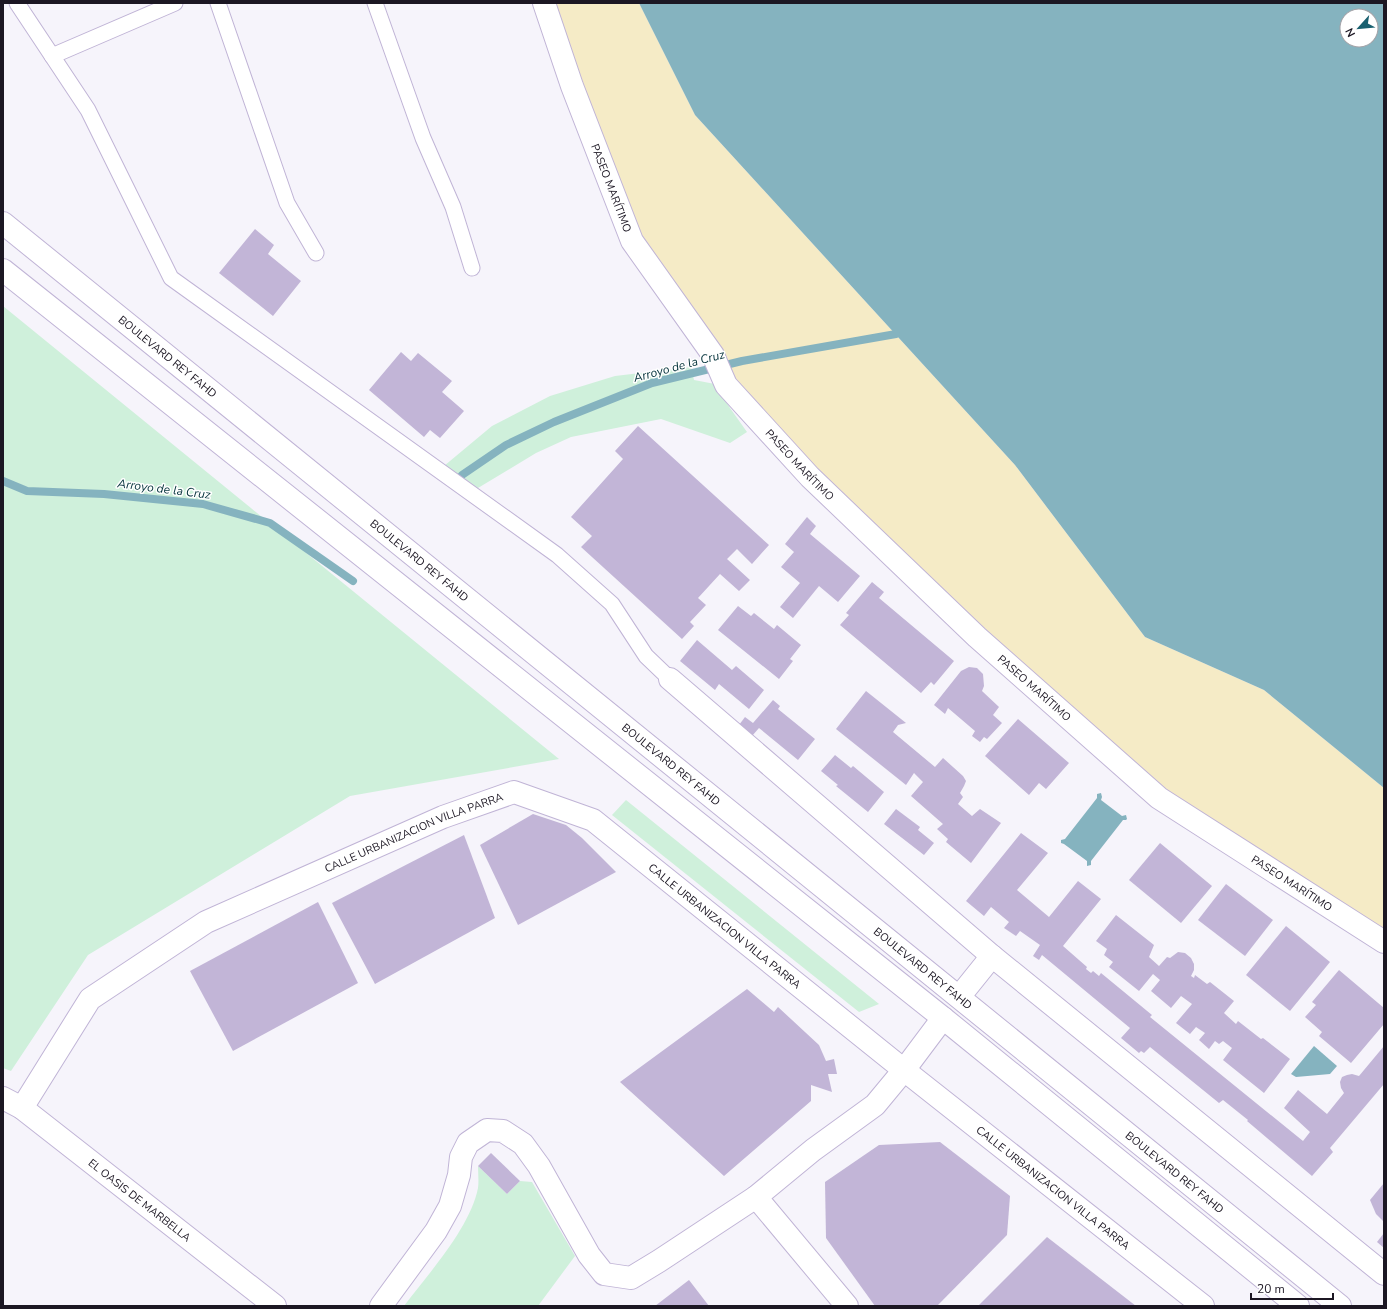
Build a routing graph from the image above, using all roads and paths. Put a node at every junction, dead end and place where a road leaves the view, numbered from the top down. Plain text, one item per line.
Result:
1 (17, 3) edge
2 (175, 3) edge
3 (218, 3) edge
4 (375, 3) edge
5 (544, 3) edge
6 (52, 56) junction
7 (3, 223) edge
8 (316, 253) dead end
9 (472, 268) dead end
10 (3, 270) edge
11 (670, 679) joint
12 (1384, 942) edge
13 (992, 956) junction
14 (959, 997) junction
15 (944, 1018) junction
16 (904, 1070) junction
17 (3, 1098) edge
18 (22, 1108) junction
19 (756, 1197) junction
20 (1384, 1274) edge
21 (275, 1306) edge
22 (382, 1306) edge
23 (847, 1306) edge
24 (1202, 1306) edge
25 (1298, 1306) edge
26 (1340, 1306) edge

1 - 6 lane
2 - 6 lane
3 - 8 lane
4 - 9 lane
5 - 12 street, PASEO MARÍTIMO
6 - 11 lane
7 - 14 street, BOULEVARD REY FAHD
10 - 15 street
11 - 13 street
13 - 14 street
13 - 20 street
14 - 26 street, BOULEVARD REY FAHD
15 - 16 street
15 - 25 street
16 - 18 street, CALLE URBANIZACION VILLA PARRA
16 - 19 street
16 - 24 street, CALLE URBANIZACION VILLA PARRA
17 - 18 street, EL OASIS DE MARBELLA
18 - 21 street, EL OASIS DE MARBELLA
19 - 22 street
19 - 23 street

